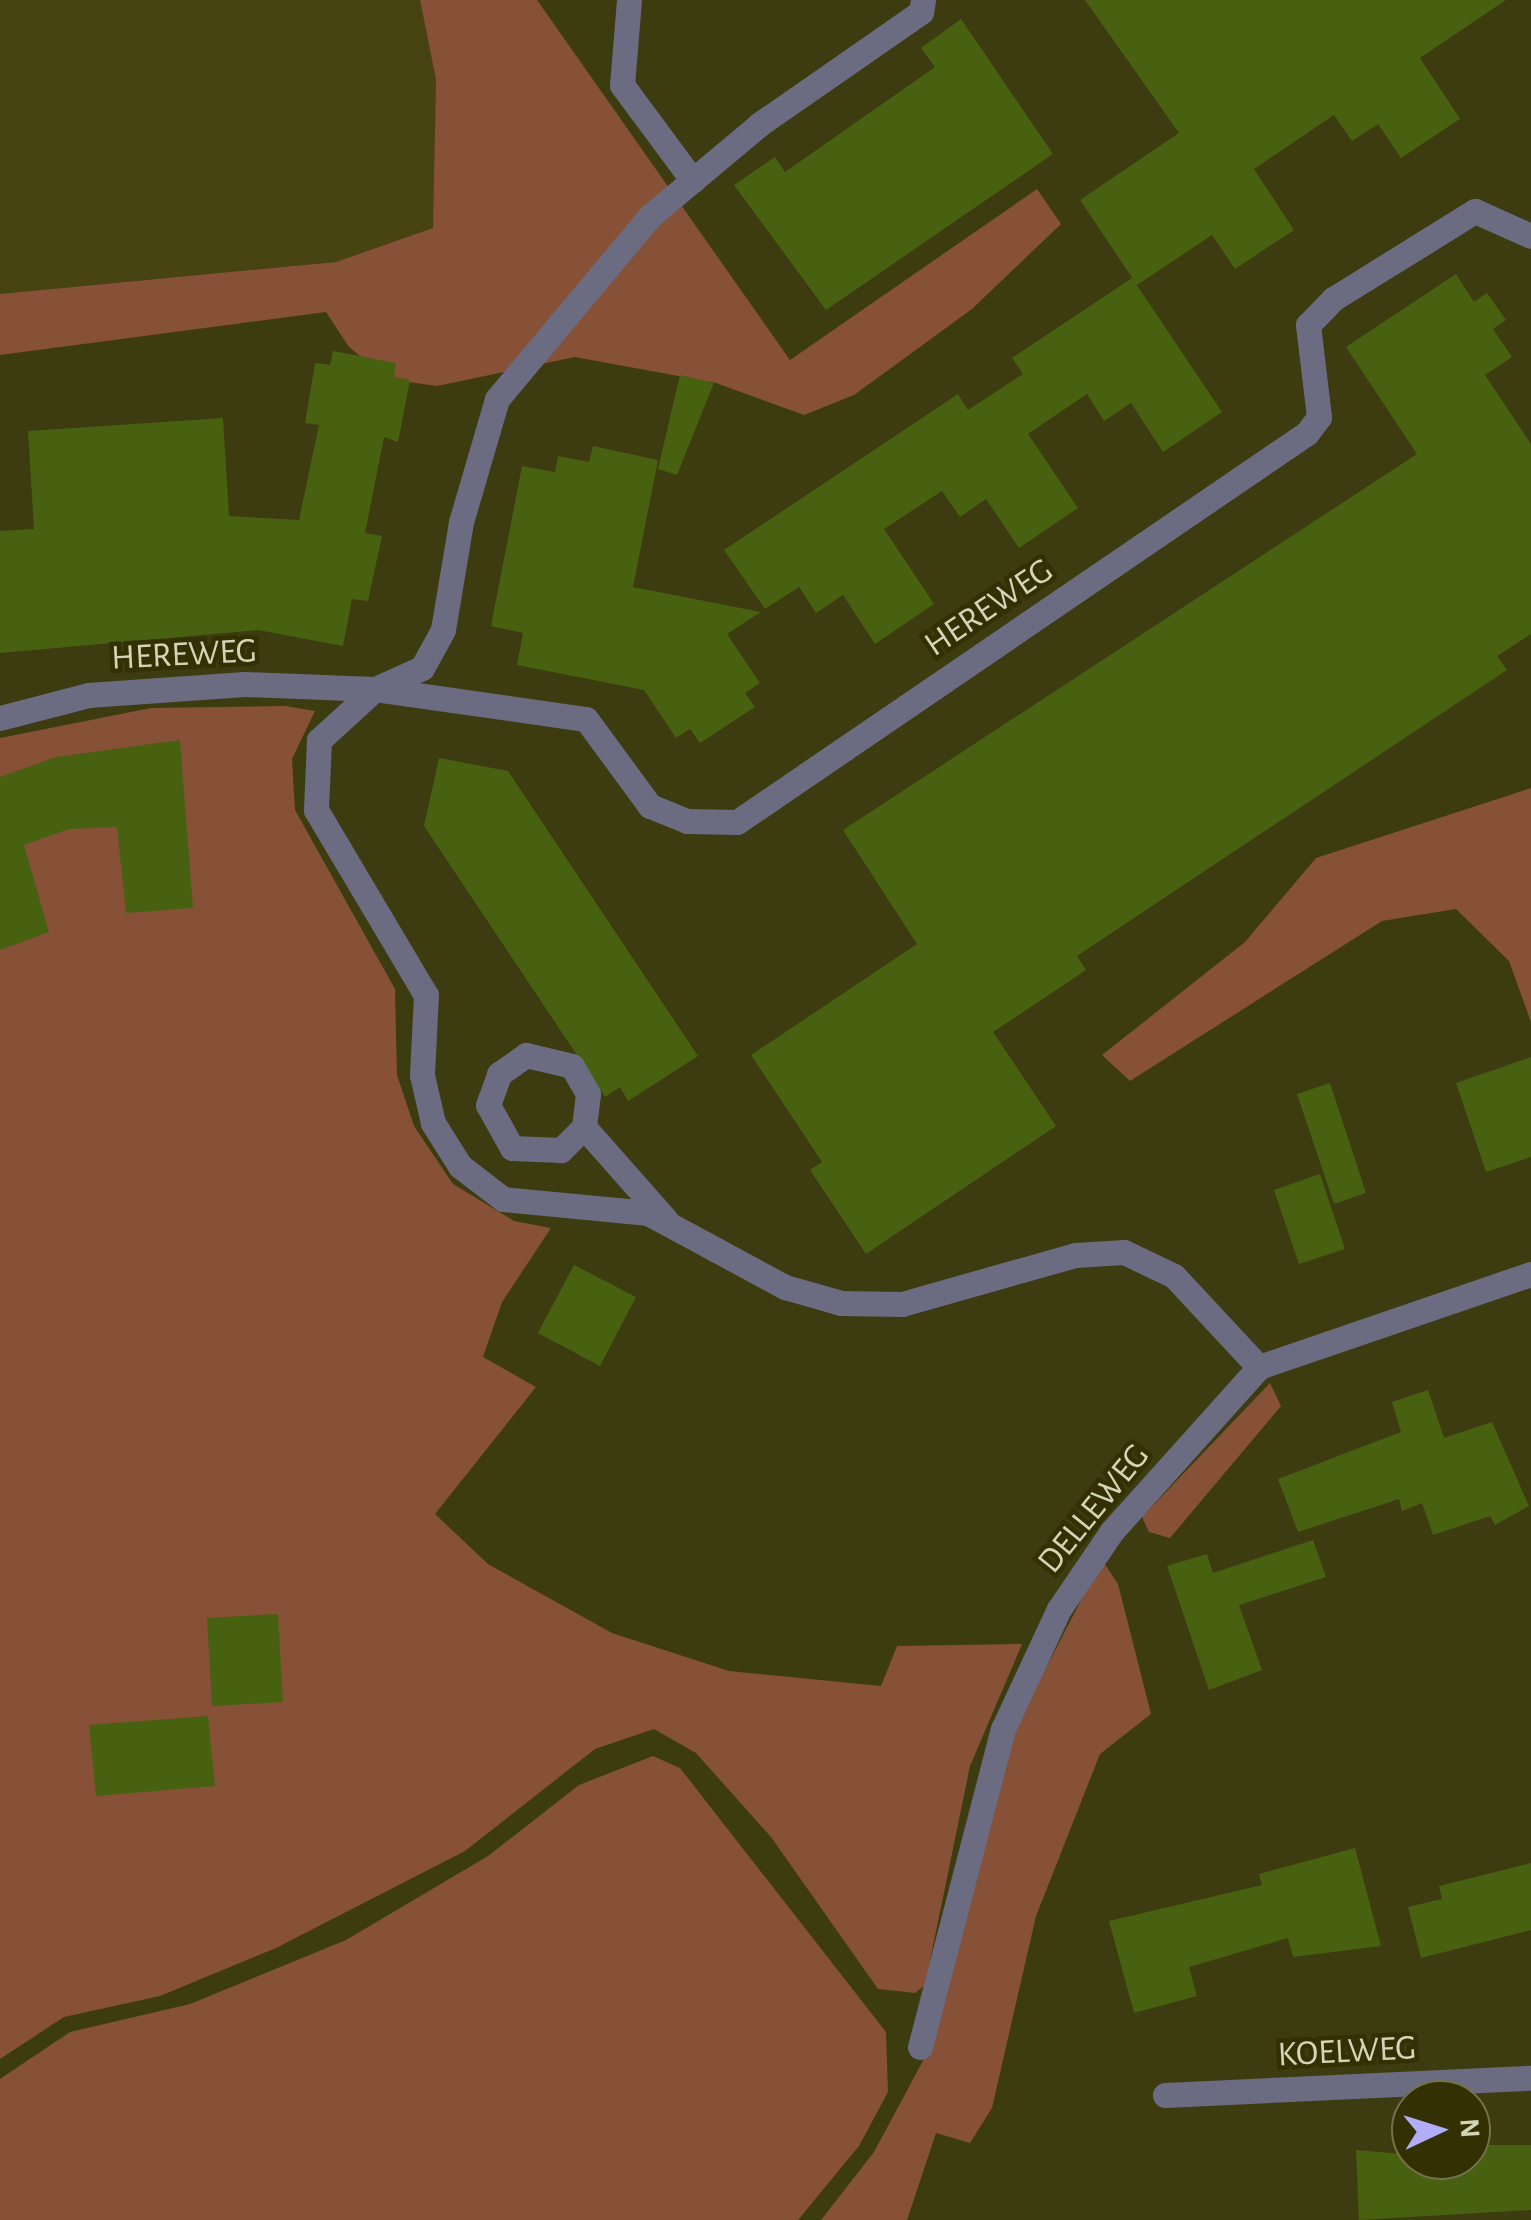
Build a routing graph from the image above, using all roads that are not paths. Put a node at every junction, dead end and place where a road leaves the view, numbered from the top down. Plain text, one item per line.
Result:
1 (629, 0) edge
2 (923, 0) edge
3 (693, 180) junction
4 (1531, 236) edge
5 (375, 688) junction
6 (0, 718) edge
7 (584, 1127) junction
8 (666, 1220) junction
9 (1531, 1274) edge
10 (1259, 1367) junction
11 (920, 2047) dead end
12 (1531, 2078) edge
13 (1166, 2096) dead end

1 - 3 street
2 - 3 street, HEREWEG
3 - 5 street, HEREWEG
4 - 5 street, HEREWEG
5 - 6 street, HEREWEG
5 - 8 street, HEREWEG
7 - 7 street
7 - 8 street
8 - 10 street, HEREWEG
9 - 10 street, DELLEWEG
10 - 11 street, DELLEWEG
12 - 13 street, KOELWEG

